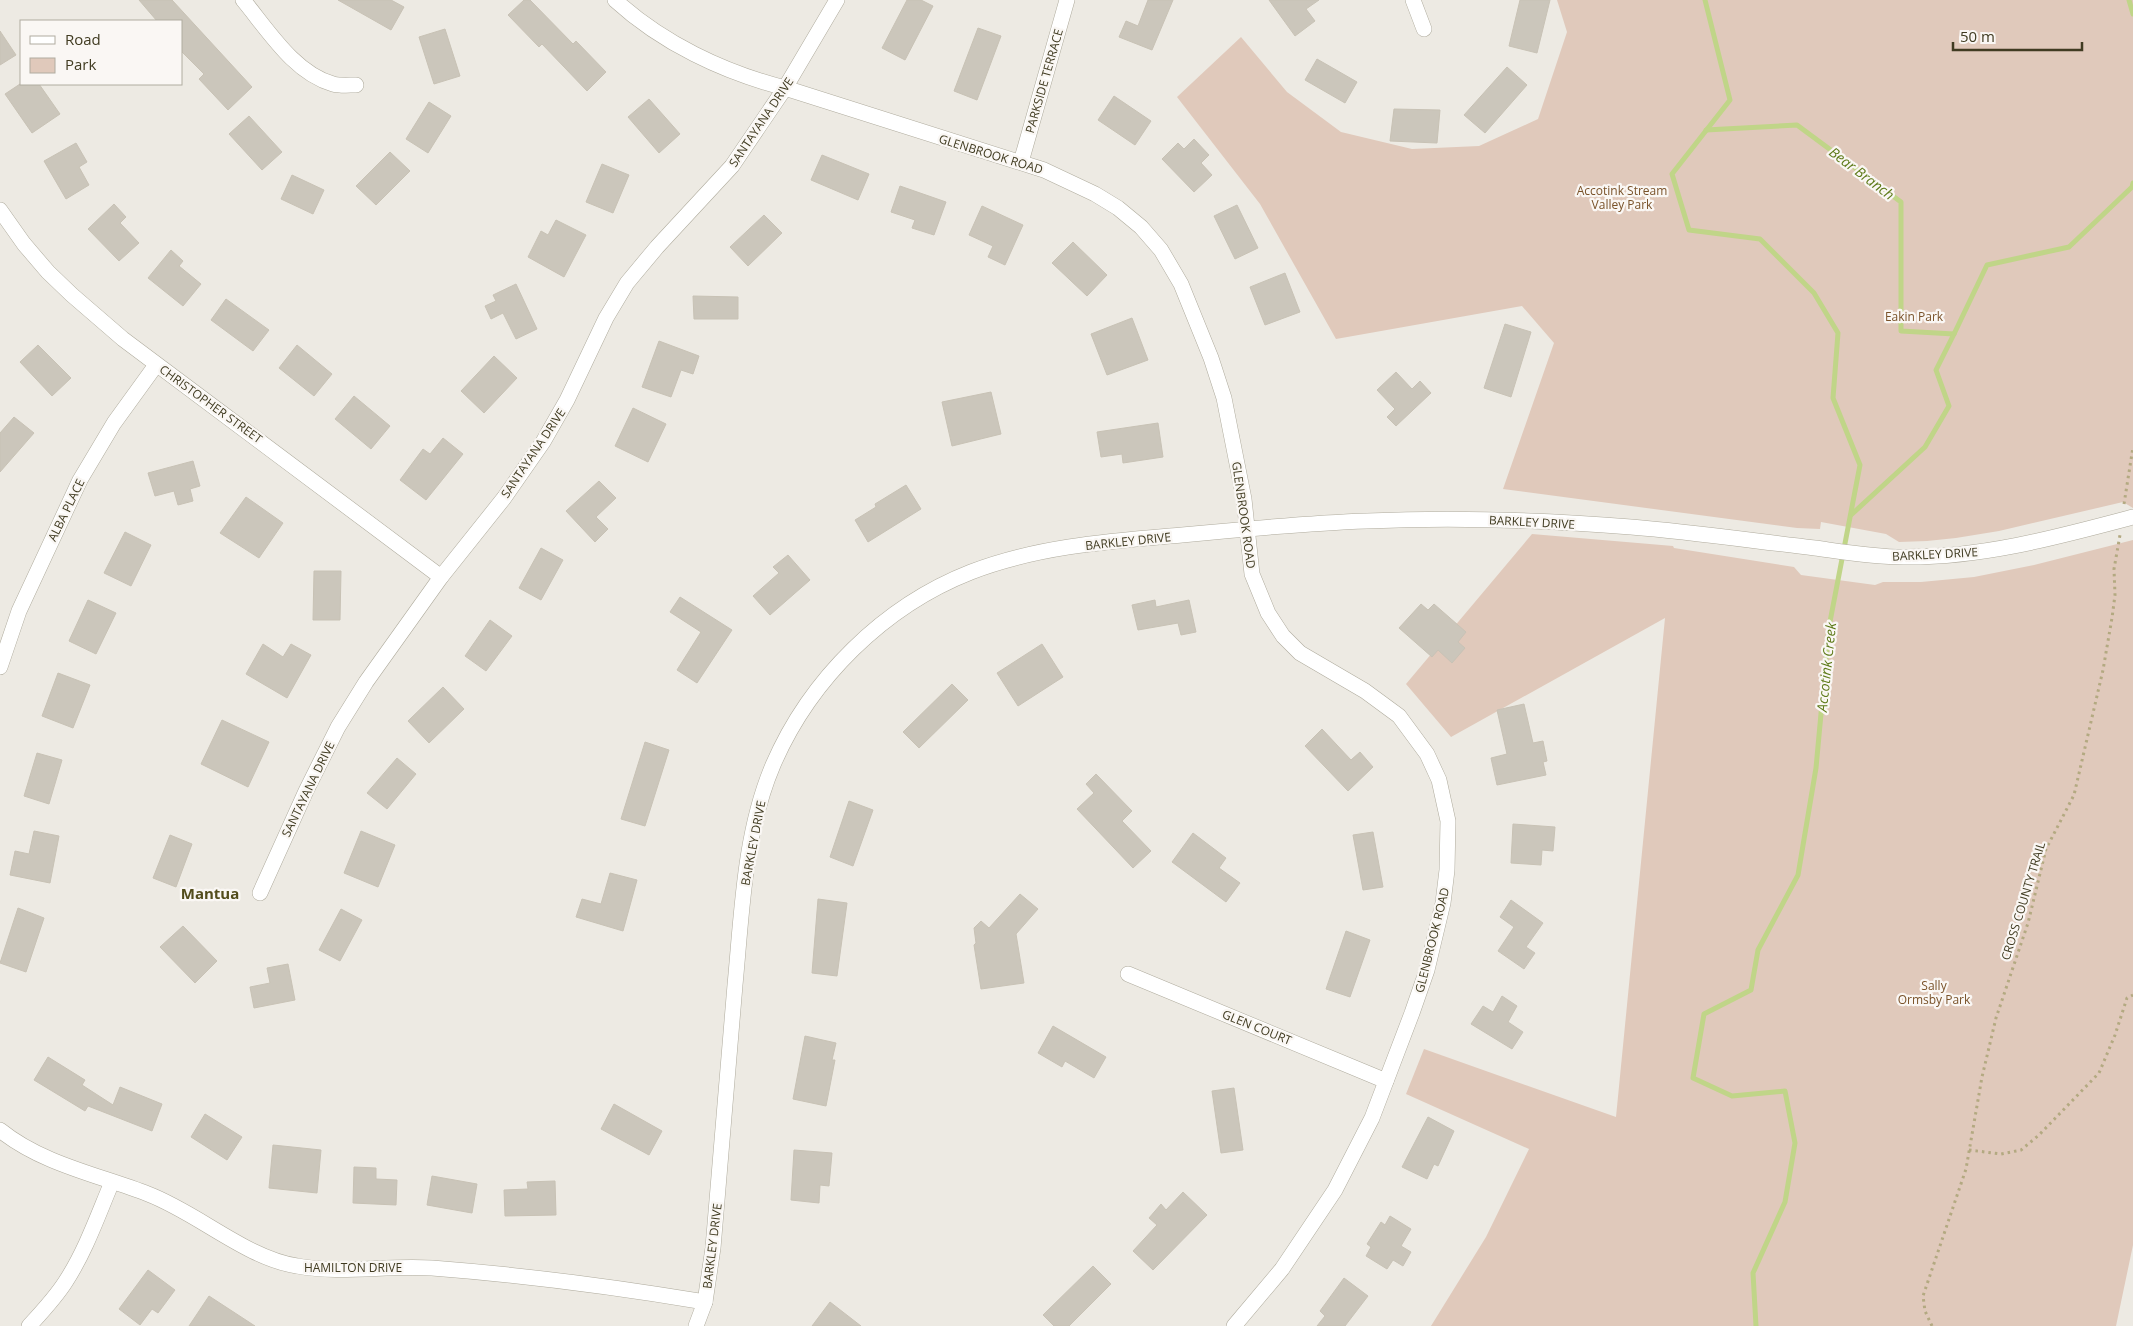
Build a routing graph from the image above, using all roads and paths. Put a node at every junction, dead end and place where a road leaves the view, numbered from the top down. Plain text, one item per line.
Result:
1 (243, 0) edge
2 (615, 0) edge
3 (837, 0) edge
4 (1067, 0) edge
5 (1413, 0) edge
6 (1424, 29) dead end
7 (356, 85) dead end
8 (785, 88) junction
9 (1021, 162) junction
10 (0, 210) edge
11 (156, 365) junction
12 (2133, 447) edge
13 (2128, 512) edge
14 (1247, 528) junction
15 (2119, 537) dead end
16 (441, 578) junction
17 (4, 639) edge
18 (0, 667) edge
19 (260, 893) dead end
20 (1128, 974) dead end
21 (2133, 995) edge
22 (1386, 1081) junction
23 (0, 1130) edge
24 (1969, 1150) junction
25 (112, 1182) junction
26 (705, 1302) junction
27 (702, 1324) edge
28 (29, 1326) edge
29 (1234, 1326) edge
30 (1932, 1326) edge

1 - 7 street
2 - 8 street, GLENBROOK ROAD
3 - 8 street, SANTAYANA DRIVE
4 - 9 street, PARKSIDE TERRACE
5 - 6 street
8 - 9 street, GLENBROOK ROAD
8 - 16 street, SANTAYANA DRIVE
9 - 14 street, GLENBROOK ROAD
10 - 11 street, CHRISTOPHER STREET
11 - 16 street, CHRISTOPHER STREET
11 - 17 street, ALBA PLACE
12 - 13 path
13 - 14 street, BARKLEY DRIVE
14 - 22 street, GLENBROOK ROAD
14 - 26 street, BARKLEY DRIVE
15 - 24 path, CROSS COUNTY TRAIL
16 - 19 street, SANTAYANA DRIVE
17 - 18 street, ALBA PLACE
20 - 22 street, GLEN COURT
21 - 24 path
22 - 29 street, GLENBROOK ROAD
23 - 25 street, HAMILTON DRIVE
24 - 30 path, CROSS COUNTY TRAIL
25 - 26 street, HAMILTON DRIVE
25 - 28 street
26 - 27 street, BARKLEY DRIVE

